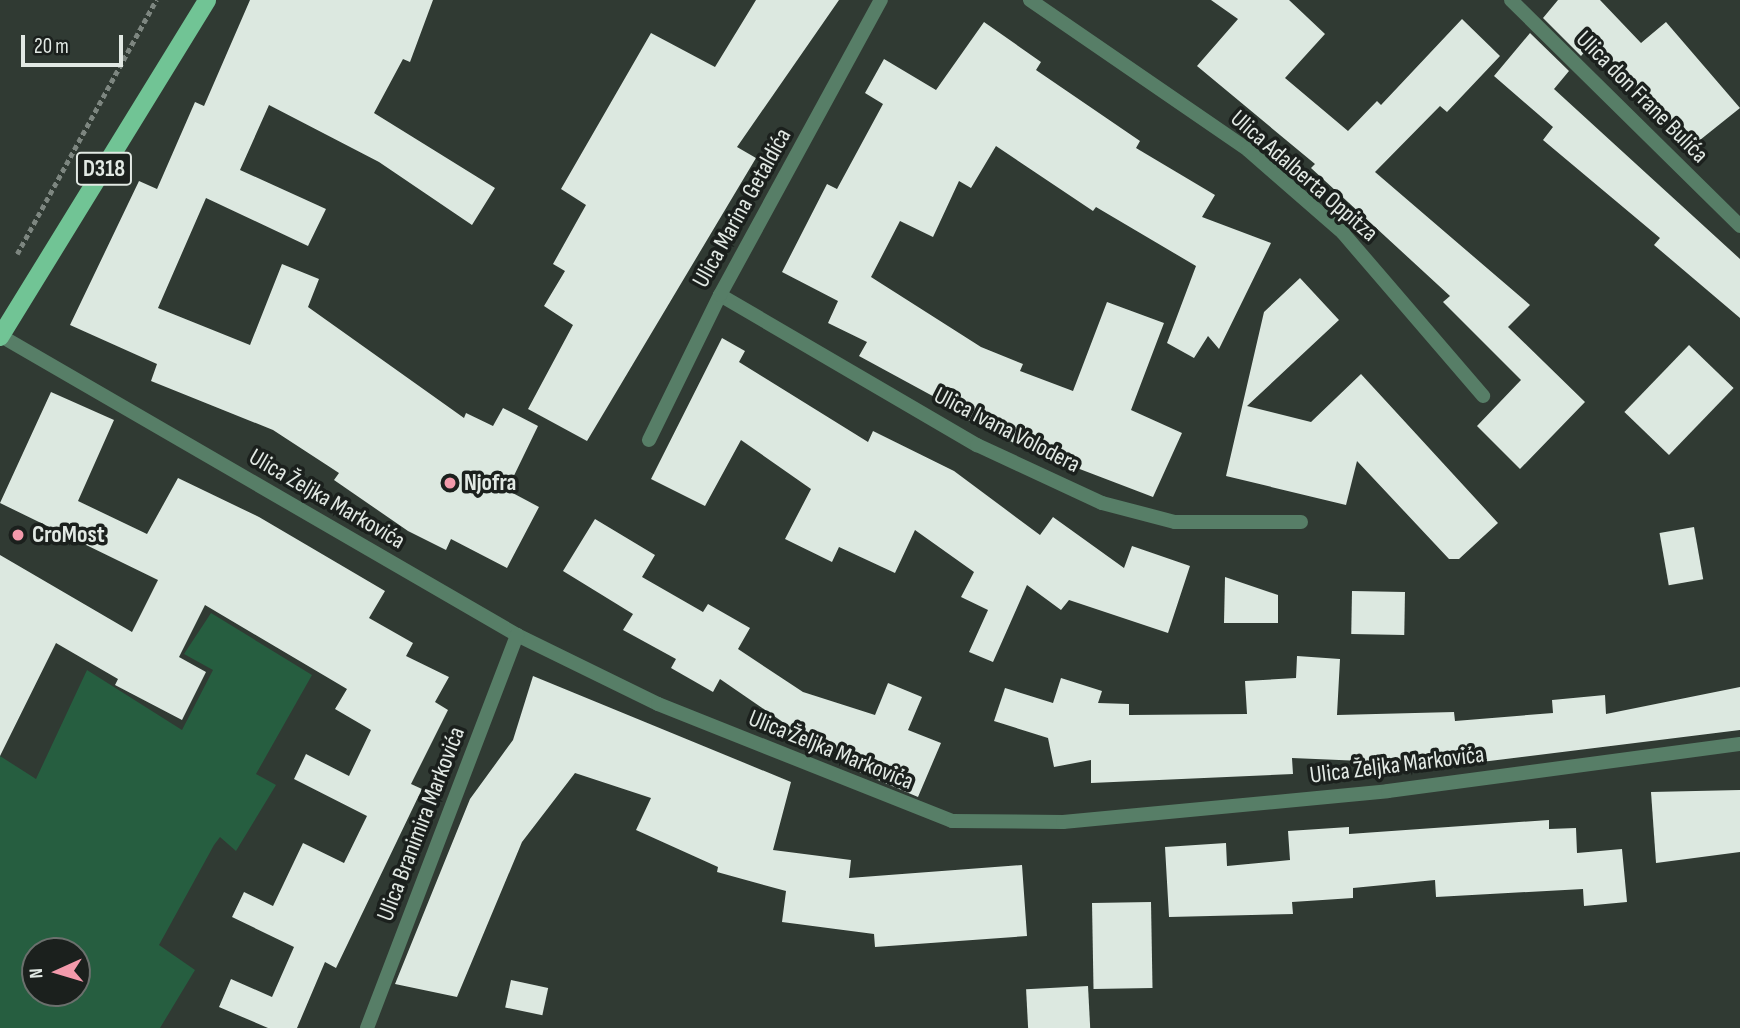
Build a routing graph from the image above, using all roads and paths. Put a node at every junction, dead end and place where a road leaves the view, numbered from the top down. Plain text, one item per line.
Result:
1 (156, 0) edge
2 (208, 0) edge
3 (881, 0) edge
4 (1030, 0) edge
5 (1511, 0) edge
6 (1740, 226) edge
7 (13, 261) dead end
8 (720, 295) junction
9 (0, 337) edge
10 (1483, 396) dead end
11 (649, 440) dead end
12 (1301, 523) dead end
13 (517, 635) junction
14 (1740, 744) edge
15 (367, 1028) edge

1 - 7 path
2 - 9 main road, D318
3 - 8 street, Ulica Marina Getaldića
4 - 10 street, Ulica Adalberta Oppitza
5 - 6 street, Ulica don Frane Bulića
8 - 11 street, Ulica Marina Getaldića
8 - 12 street, Ulica Ivana Volodera
9 - 13 street, Ulica Željka Markovića
13 - 14 street, Ulica Željka Markovića
13 - 15 street, Ulica Branimira Markovića

